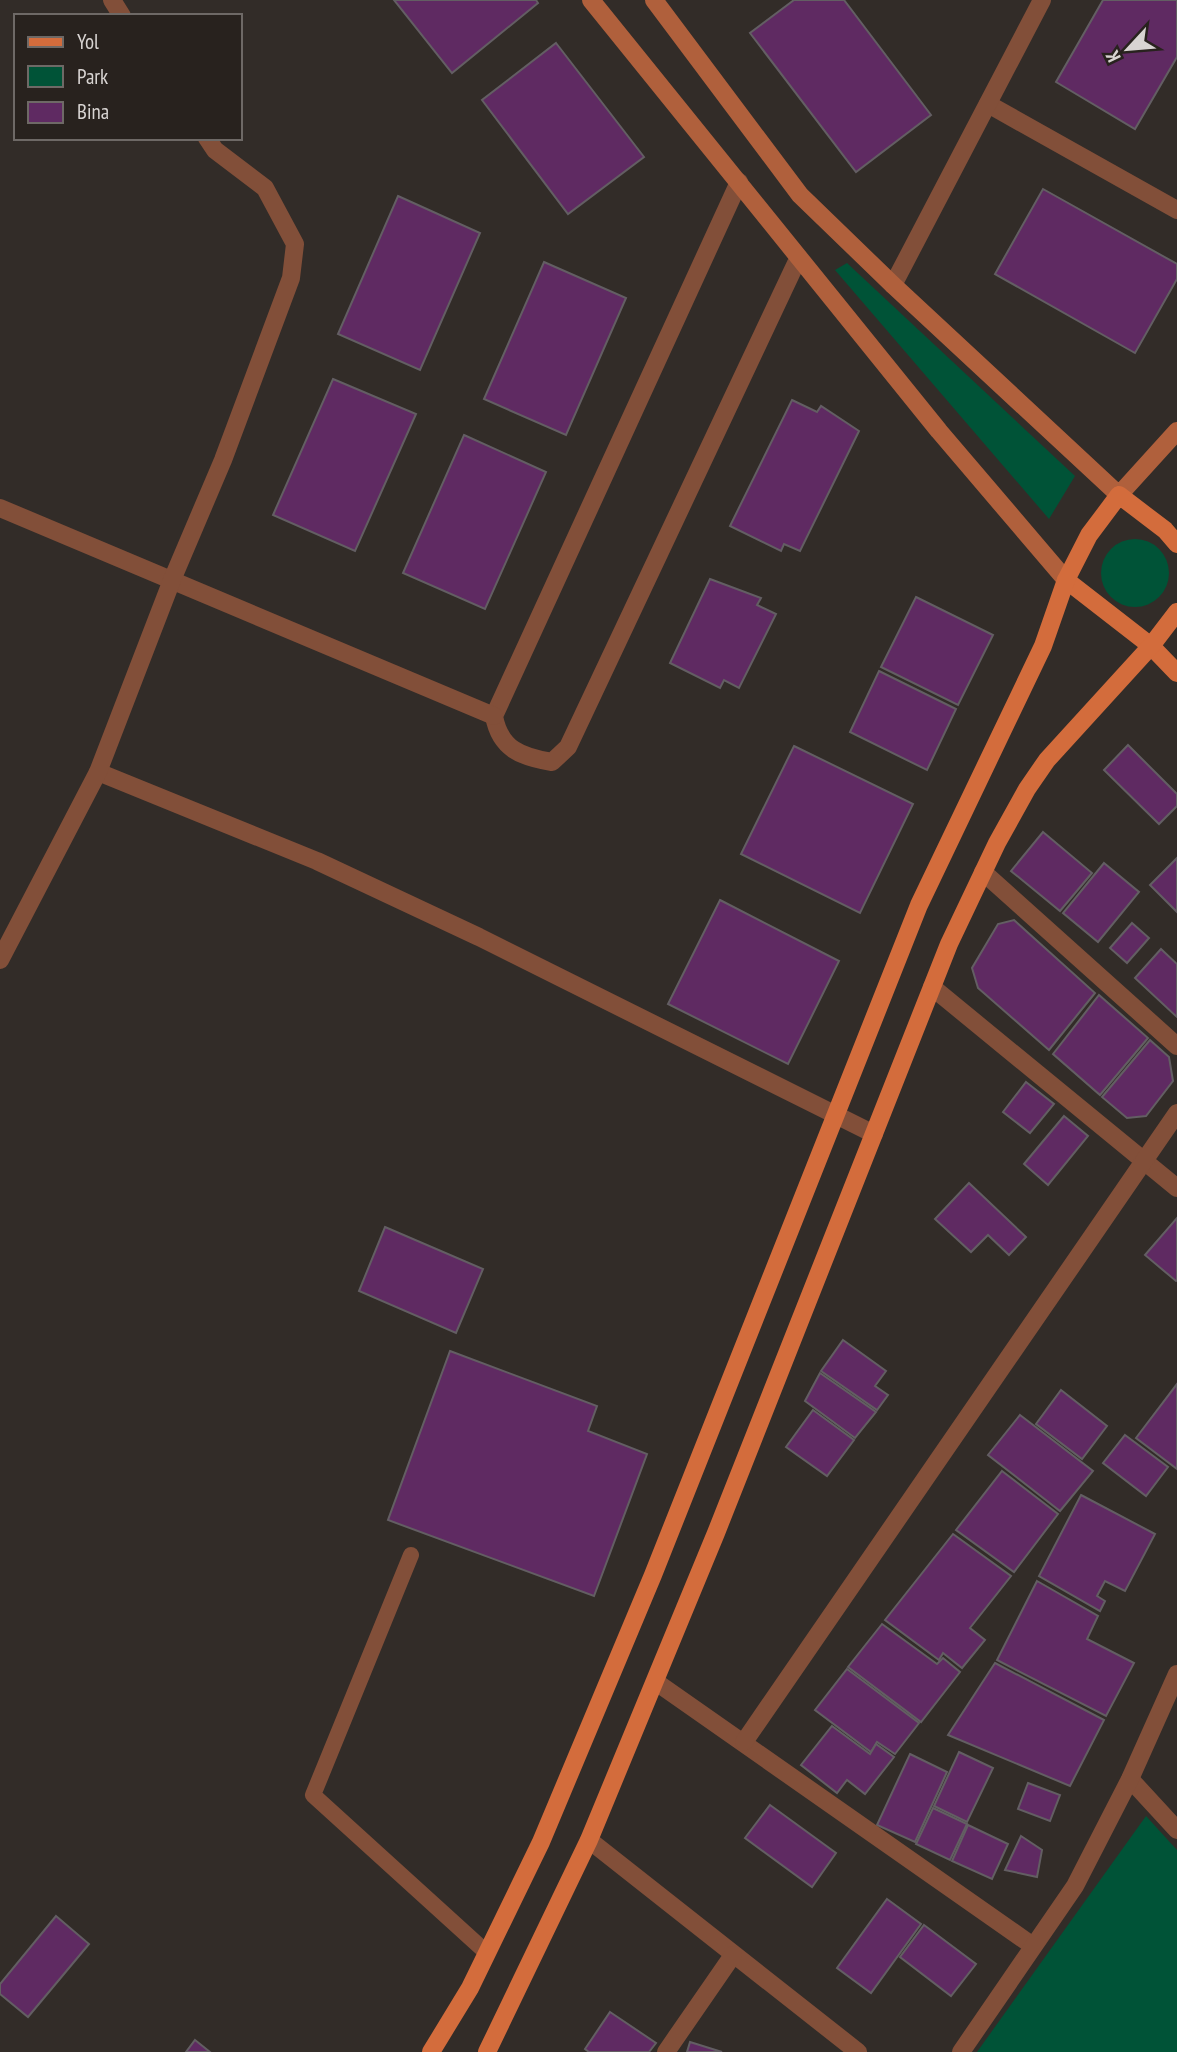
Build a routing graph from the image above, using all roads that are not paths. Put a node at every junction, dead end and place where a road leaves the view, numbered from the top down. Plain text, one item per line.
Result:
1 (591, 0) edge
2 (654, 0) edge
3 (1042, 0) edge
4 (988, 104) junction
5 (208, 140) edge
6 (738, 182) junction
7 (1177, 210) edge
8 (798, 259) junction
9 (893, 285) junction
10 (1177, 431) edge
11 (1119, 495) junction
12 (0, 508) edge
13 (1177, 544) edge
14 (172, 580) junction
15 (1066, 580) junction
16 (1177, 612) edge
17 (1151, 646) junction
18 (1177, 673) edge
19 (494, 716) junction
20 (98, 772) junction
21 (983, 872) junction
22 (0, 960) edge
23 (932, 987) junction
24 (1177, 1046) edge
25 (1177, 1113) edge
26 (835, 1114) junction
27 (874, 1134) junction
28 (1143, 1160) junction
29 (1177, 1188) edge
30 (411, 1555) dead end
31 (1177, 1674) edge
32 (656, 1682) junction
33 (744, 1742) junction
34 (1130, 1779) junction
35 (1177, 1830) edge
36 (589, 1840) junction
37 (1033, 1946) junction
38 (487, 1953) junction
39 (733, 1955) junction
40 (431, 2052) edge
41 (487, 2052) edge
42 (666, 2052) edge
43 (858, 2052) edge
44 (961, 2052) edge

1 - 6 main road
2 - 9 main road
3 - 4 street
4 - 7 street
4 - 9 street
5 - 14 street
6 - 8 main road
6 - 19 street
8 - 15 main road
8 - 19 street
9 - 11 main road
10 - 11 main road
11 - 13 main road
11 - 15 main road
12 - 14 street
14 - 19 street
14 - 20 street
15 - 17 main road
15 - 26 main road
16 - 17 main road
17 - 18 main road
17 - 21 main road
20 - 22 street
20 - 26 street
21 - 23 main road
21 - 24 street
23 - 27 main road
23 - 28 street
25 - 28 street
26 - 27 street
26 - 38 main road
27 - 32 main road
28 - 29 street
28 - 33 street
30 - 38 lane
31 - 34 street
32 - 33 street
32 - 36 main road
33 - 37 street
34 - 35 street
34 - 37 street
36 - 39 street
36 - 41 main road
37 - 44 street
38 - 40 main road
39 - 42 street
39 - 43 street

